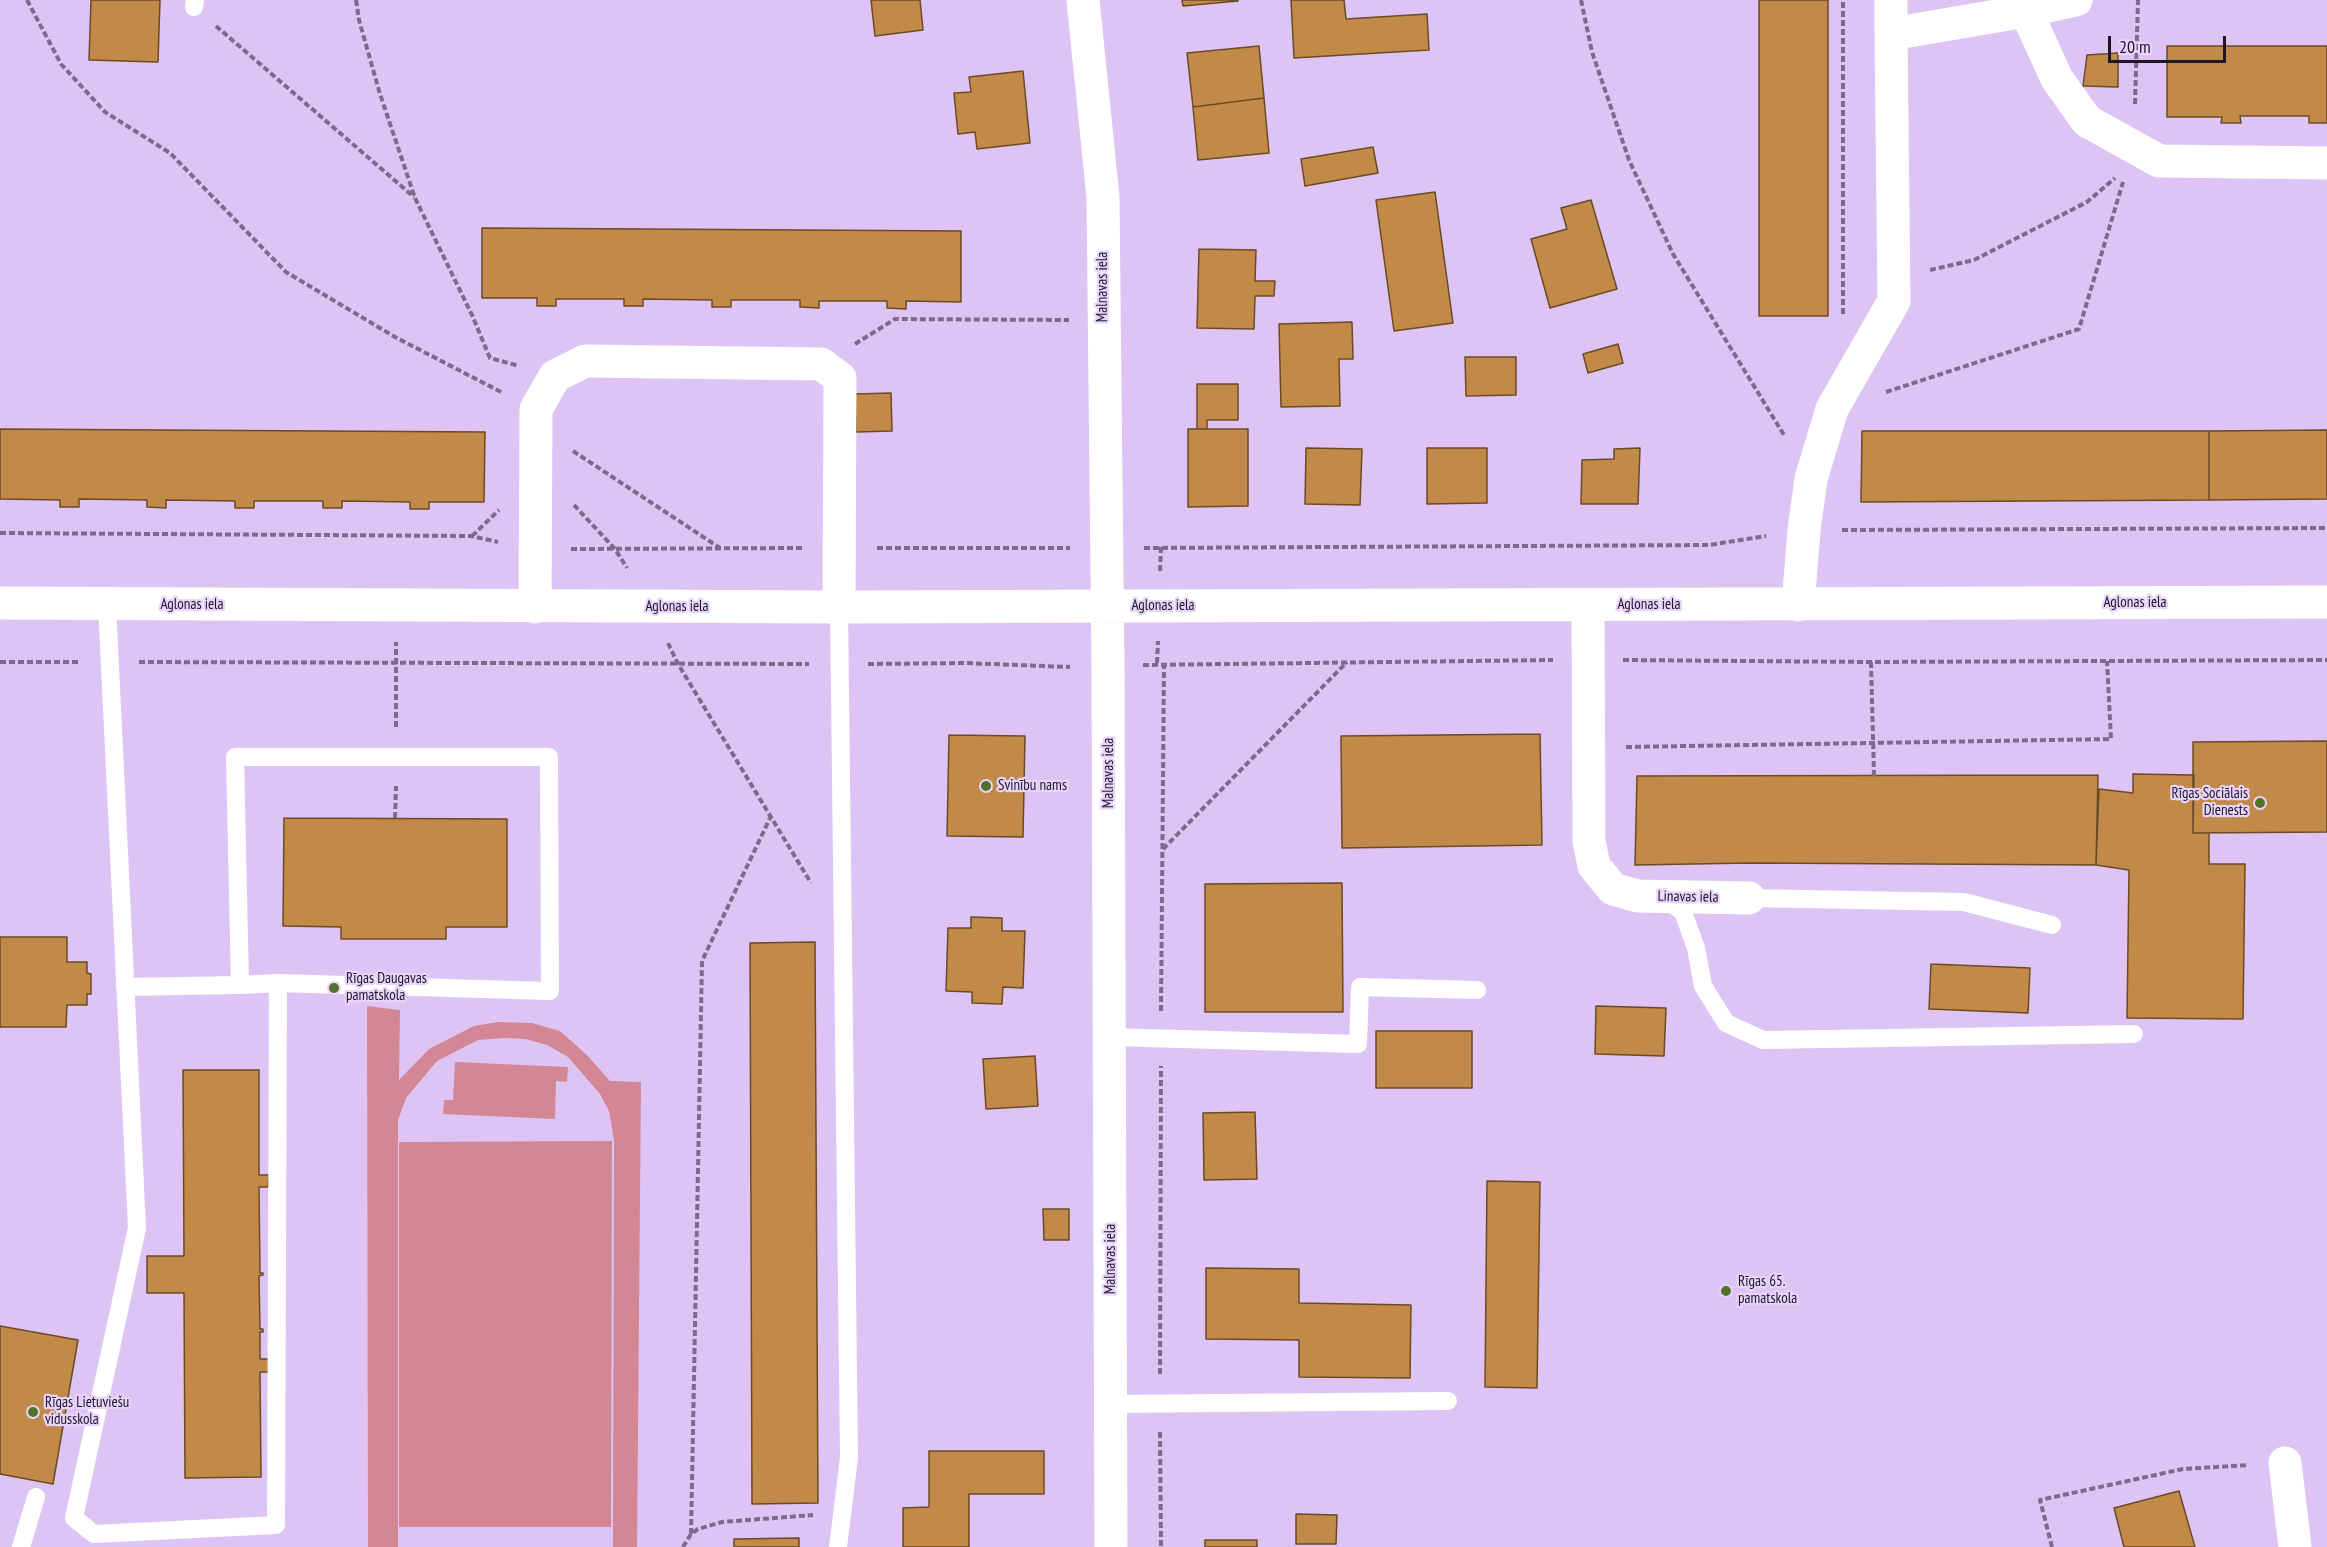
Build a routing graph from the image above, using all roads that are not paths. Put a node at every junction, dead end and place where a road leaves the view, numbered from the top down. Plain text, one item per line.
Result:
1 (1083, 0) edge
2 (1891, 0) edge
3 (2076, 0) edge
4 (2026, 11) junction
5 (1891, 34) junction
6 (2327, 163) edge
7 (2327, 602) edge
8 (0, 603) edge
9 (107, 604) junction
10 (1798, 605) junction
11 (1107, 606) junction
12 (1588, 606) junction
13 (535, 607) junction
14 (839, 607) junction
15 (1662, 896) junction
16 (1749, 898) joint
17 (2052, 925) dead end
18 (278, 983) junction
19 (240, 984) junction
20 (125, 987) junction
21 (1477, 990) dead end
22 (2134, 1034) dead end
23 (1110, 1037) junction
24 (1448, 1401) dead end
25 (1111, 1404) junction
26 (2286, 1463) road end
27 (36, 1497) dead end
28 (21, 1547) edge
29 (838, 1547) edge
30 (1111, 1547) edge
31 (2295, 1547) edge

1 - 11 street, Malnavas iela
2 - 5 street
3 - 4 street
4 - 5 street
4 - 6 street
5 - 10 street
7 - 10 street, Aglonas iela
8 - 9 street, Aglonas iela
9 - 13 street, Aglonas iela
9 - 20 lane
10 - 12 street, Aglonas iela
11 - 12 street, Aglonas iela
11 - 14 street, Aglonas iela
11 - 23 street, Malnavas iela
12 - 15 street, Linavas iela
13 - 14 street, Aglonas iela
13 - 14 street
14 - 29 lane
15 - 16 street, Linavas iela
15 - 22 lane
16 - 17 lane, Linavas iela
18 - 19 lane
18 - 19 lane
18 - 20 lane
19 - 20 lane
21 - 23 lane
23 - 25 street, Malnavas iela
24 - 25 lane
25 - 30 street, Malnavas iela
26 - 31 street
27 - 28 lane

